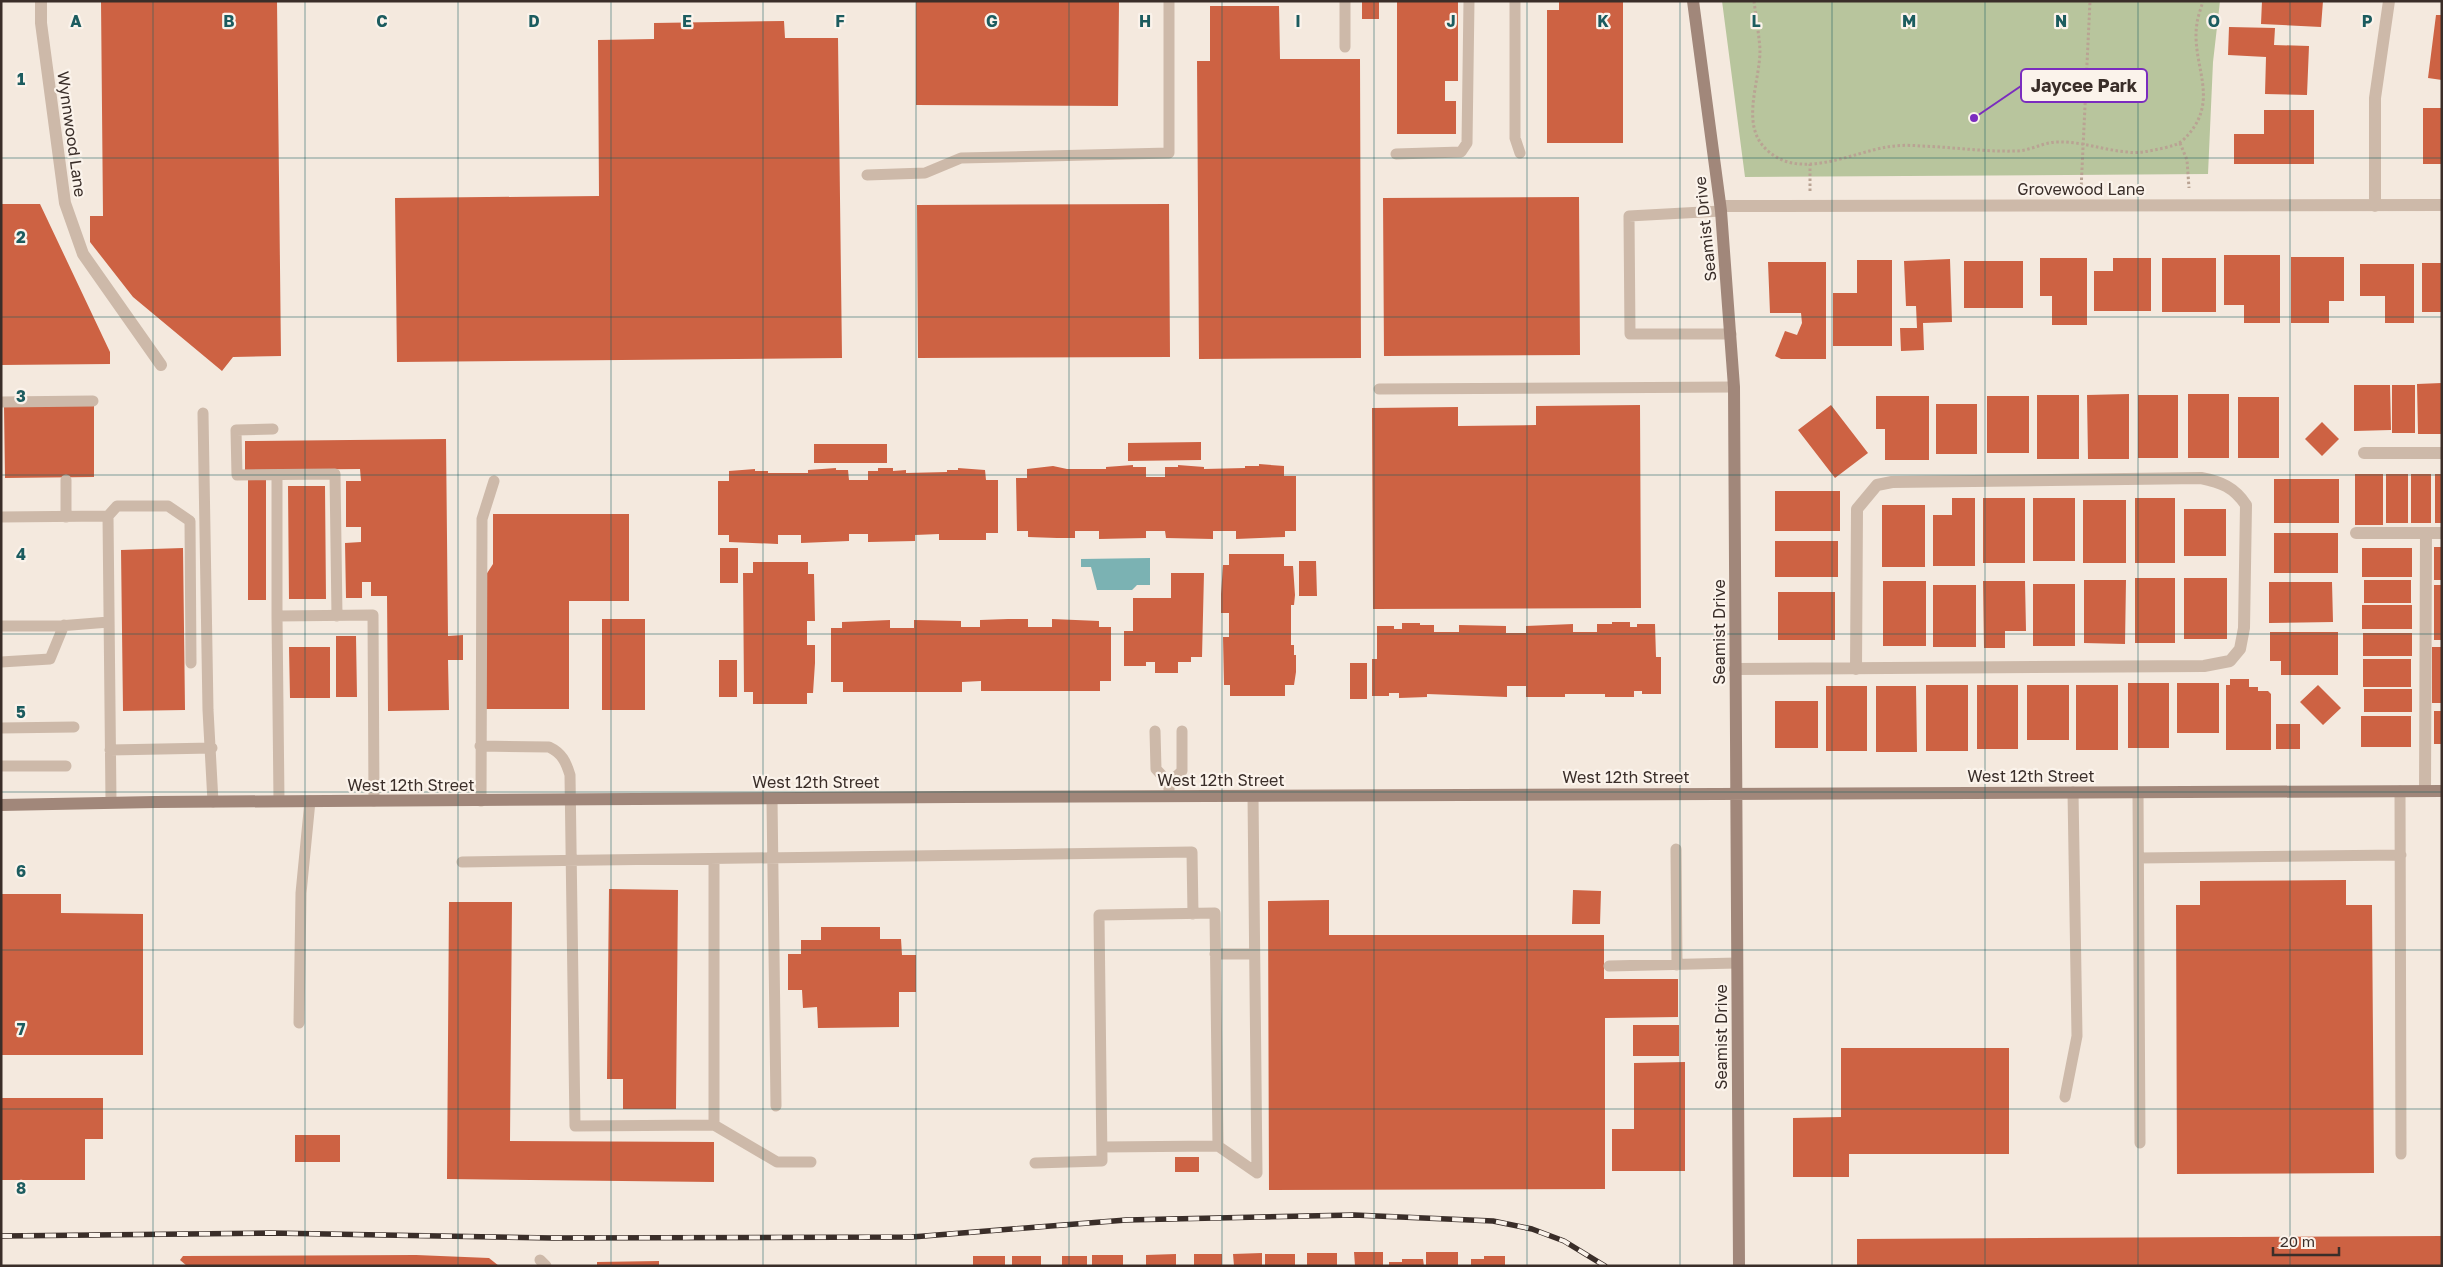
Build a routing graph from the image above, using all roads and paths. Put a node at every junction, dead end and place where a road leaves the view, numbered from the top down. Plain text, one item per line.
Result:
1 (41, 1) edge
2 (1169, 1) edge
3 (1345, 1) edge
4 (1469, 1) edge
5 (1515, 1) edge
6 (1693, 1) edge
7 (1754, 1) edge
8 (2090, 1) edge
9 (2203, 1) edge
10 (2389, 1) edge
11 (1345, 47) dead end
12 (2082, 143) junction
13 (2180, 143) junction
14 (1520, 153) dead end
15 (1396, 154) dead end
16 (1810, 164) junction
17 (867, 175) dead end
18 (1810, 205) junction
19 (2080, 205) junction
20 (2190, 205) junction
21 (2442, 205) edge
22 (2375, 206) junction
23 (1721, 208) junction
24 (1731, 334) junction
25 (161, 364) dead end
26 (1734, 387) junction
27 (1379, 389) dead end
28 (93, 401) dead end
29 (1, 402) edge
30 (203, 413) dead end
31 (273, 430) dead end
32 (2364, 453) dead end
33 (2442, 453) edge
34 (277, 475) junction
35 (66, 480) dead end
36 (494, 481) dead end
37 (108, 516) junction
38 (1, 517) edge
39 (66, 517) junction
40 (2356, 533) dead end
41 (2426, 533) junction
42 (2442, 533) edge
43 (278, 616) junction
44 (337, 616) junction
45 (109, 622) junction
46 (1, 626) edge
47 (64, 626) junction
48 (1, 662) edge
49 (191, 663) dead end
50 (1856, 668) junction
51 (1735, 669) junction
52 (74, 727) dead end
53 (1, 728) edge
54 (1155, 731) dead end
55 (1182, 731) dead end
56 (480, 746) junction
57 (212, 748) junction
58 (110, 750) junction
59 (1, 766) edge
60 (66, 766) dead end
61 (1169, 790) junction
62 (2400, 791) junction
63 (2425, 791) junction
64 (2442, 791) edge
65 (2072, 792) junction
66 (2138, 792) junction
67 (1736, 793) junction
68 (1252, 796) junction
69 (772, 799) junction
70 (572, 800) junction
71 (279, 801) junction
72 (310, 801) junction
73 (374, 801) junction
74 (481, 801) junction
75 (111, 802) junction
76 (214, 802) junction
77 (1, 805) edge
78 (1676, 849) dead end
79 (2401, 855) junction
80 (773, 858) junction
81 (2139, 858) junction
82 (714, 859) junction
83 (572, 860) junction
84 (462, 862) dead end
85 (1193, 914) junction
86 (1215, 954) junction
87 (1254, 954) junction
88 (1737, 963) junction
89 (1678, 964) junction
90 (1609, 966) dead end
91 (299, 1023) dead end
92 (2064, 1097) dead end
93 (776, 1106) dead end
94 (714, 1125) junction
95 (2140, 1143) dead end
96 (1218, 1146) junction
97 (1102, 1147) junction
98 (2401, 1154) dead end
99 (811, 1162) dead end
100 (1035, 1163) dead end
101 (1739, 1266) edge

1 - 25 street, Wynnwood Lane
2 - 17 lane
3 - 11 lane
4 - 15 lane
5 - 14 lane
6 - 23 street, Seamist Drive
7 - 16 path
8 - 12 path
9 - 13 path
10 - 22 street
12 - 13 path
12 - 16 path
12 - 19 path
13 - 20 path
16 - 18 path
18 - 19 street, Grovewood Lane
18 - 23 street, Grovewood Lane
19 - 20 street, Grovewood Lane
20 - 22 street, Grovewood Lane
21 - 22 street, Grovewood Lane
23 - 24 street, Seamist Drive
23 - 24 lane
24 - 26 street, Seamist Drive
26 - 27 lane
26 - 51 street, Seamist Drive
28 - 29 lane
30 - 57 lane
31 - 34 lane
32 - 33 street
34 - 43 lane
34 - 44 lane
35 - 39 lane
36 - 56 lane
37 - 39 lane
37 - 45 lane
37 - 49 lane
38 - 39 lane
40 - 41 street
41 - 42 street
41 - 63 street
43 - 44 lane
43 - 71 lane
44 - 73 lane
45 - 47 lane
45 - 58 lane
46 - 47 lane
47 - 48 lane
50 - 50 street
50 - 51 street
51 - 67 street, Seamist Drive
52 - 53 lane
54 - 61 lane
55 - 61 lane
56 - 70 lane
56 - 74 lane
57 - 58 lane
57 - 76 lane
58 - 75 lane
59 - 60 lane
61 - 68 street, West 12th Street
61 - 69 street, West 12th Street
62 - 63 street, West 12th Street
62 - 66 street, West 12th Street
62 - 79 lane
63 - 64 street, West 12th Street
65 - 66 street, West 12th Street
65 - 67 street, West 12th Street
65 - 92 lane
66 - 81 lane
67 - 68 street, West 12th Street
67 - 88 street, Seamist Drive
68 - 87 lane
69 - 70 street, West 12th Street
69 - 80 lane
70 - 74 street, West 12th Street
70 - 83 lane
71 - 72 street, West 12th Street
71 - 76 street, West 12th Street
72 - 73 street, West 12th Street
72 - 91 lane
73 - 74 street, West 12th Street
75 - 76 street, West 12th Street
75 - 77 street, West 12th Street
78 - 89 lane
79 - 81 lane
79 - 98 lane
80 - 82 lane
80 - 85 lane
80 - 93 lane
81 - 95 lane
82 - 83 lane
82 - 94 lane
83 - 84 lane
83 - 94 lane
85 - 86 lane
85 - 97 lane
86 - 87 lane
86 - 96 lane
87 - 96 lane
88 - 89 lane
88 - 101 street, Seamist Drive
89 - 90 lane
94 - 99 lane
96 - 97 lane
97 - 100 lane

